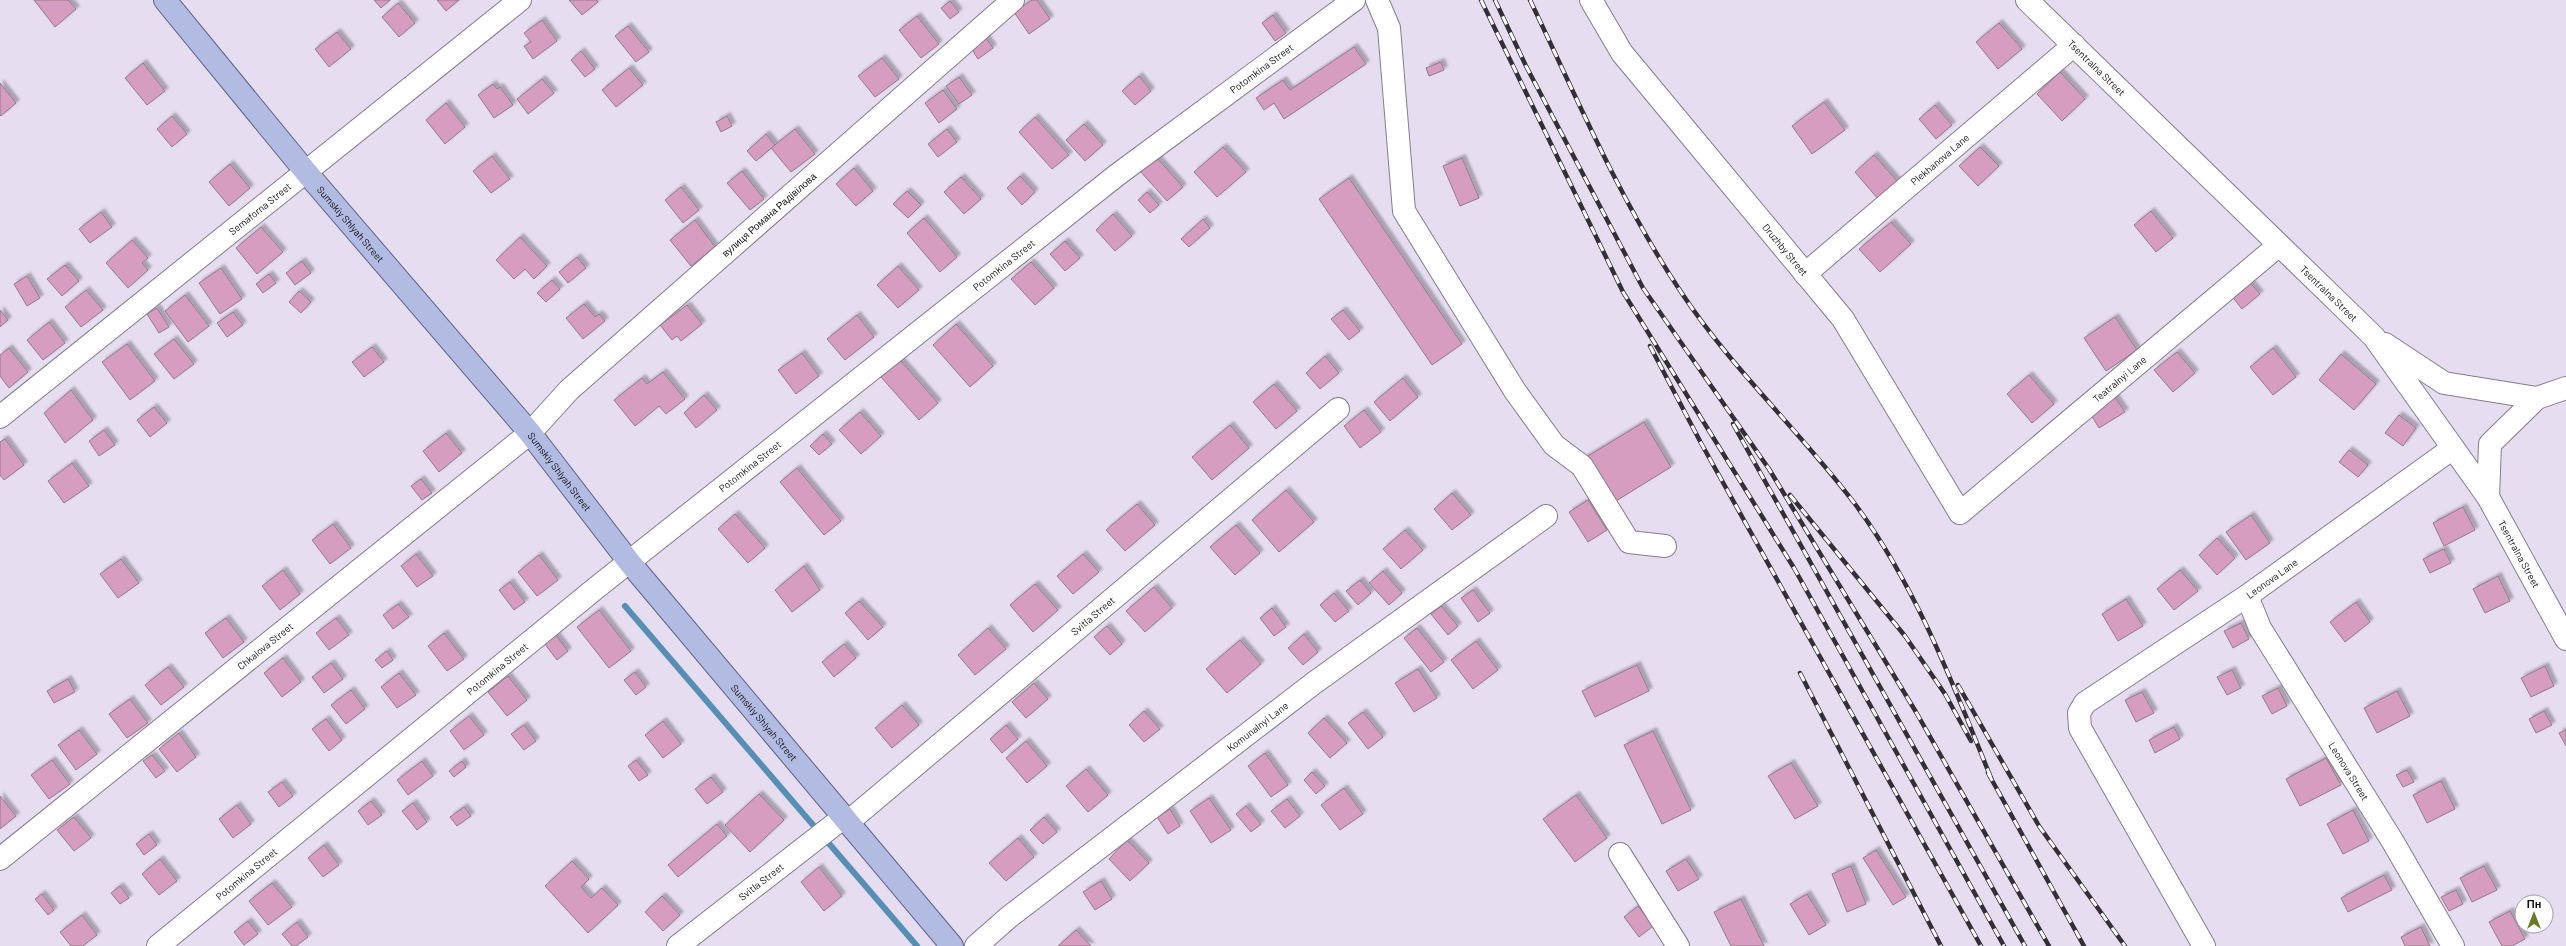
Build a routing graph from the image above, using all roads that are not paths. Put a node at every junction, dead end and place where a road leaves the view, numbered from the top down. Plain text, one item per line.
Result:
1 (165, 0) edge
2 (520, 0) edge
3 (1012, 0) edge
4 (1354, 0) edge
5 (1377, 0) edge
6 (1591, 0) edge
7 (2027, 0) edge
8 (2074, 45) junction
9 (306, 172) junction
10 (2279, 245) junction
11 (1805, 274) junction
12 (2374, 337) junction
13 (2556, 392) edge
14 (1338, 409) dead end
15 (0, 417) edge
16 (530, 432) junction
17 (2453, 448) junction
18 (2488, 497) junction
19 (1960, 513) joint
20 (1546, 516) dead end
21 (1664, 546) dead end
22 (630, 563) junction
23 (2247, 596) junction
24 (2566, 639) edge
25 (846, 819) junction
26 (1620, 854) dead end
27 (0, 859) edge
28 (158, 946) edge
29 (678, 946) edge
30 (952, 946) edge
31 (976, 946) edge
32 (1678, 946) edge
33 (2204, 946) edge
34 (2453, 946) edge

1 - 9 main road, Sumskiy Shlyah Street
2 - 9 street, Semaforna Street
3 - 16 street, вулиця Романа Радівілова
4 - 22 street, Potomkina Street
5 - 21 street
6 - 11 street, Druzhby Street
7 - 8 street, Tsentralna Street
8 - 10 street, Tsentralna Street
8 - 11 street, Plekhanova Lane
9 - 15 street, Semaforna Street
9 - 16 main road, Sumskiy Shlyah Street
10 - 12 street, Tsentralna Street
10 - 19 street, Teatralnyi Lane
11 - 19 street, Druzhby Street
12 - 13 street
12 - 17 street, Tsentralna Street
13 - 18 street
14 - 25 street, Svitla Street
16 - 22 main road, Sumskiy Shlyah Street
16 - 27 street, Chkalova Street
17 - 18 street, Tsentralna Street
17 - 23 street, Leonova Lane
18 - 24 street, Tsentralna Street
20 - 31 street, Komunalnyi Lane
22 - 25 main road, Sumskiy Shlyah Street
22 - 28 street, Potomkina Street
23 - 33 street, Leonova Lane
23 - 34 street, Leonova Street
25 - 29 street, Svitla Street
25 - 30 main road, Sumskiy Shlyah Street
26 - 32 street

